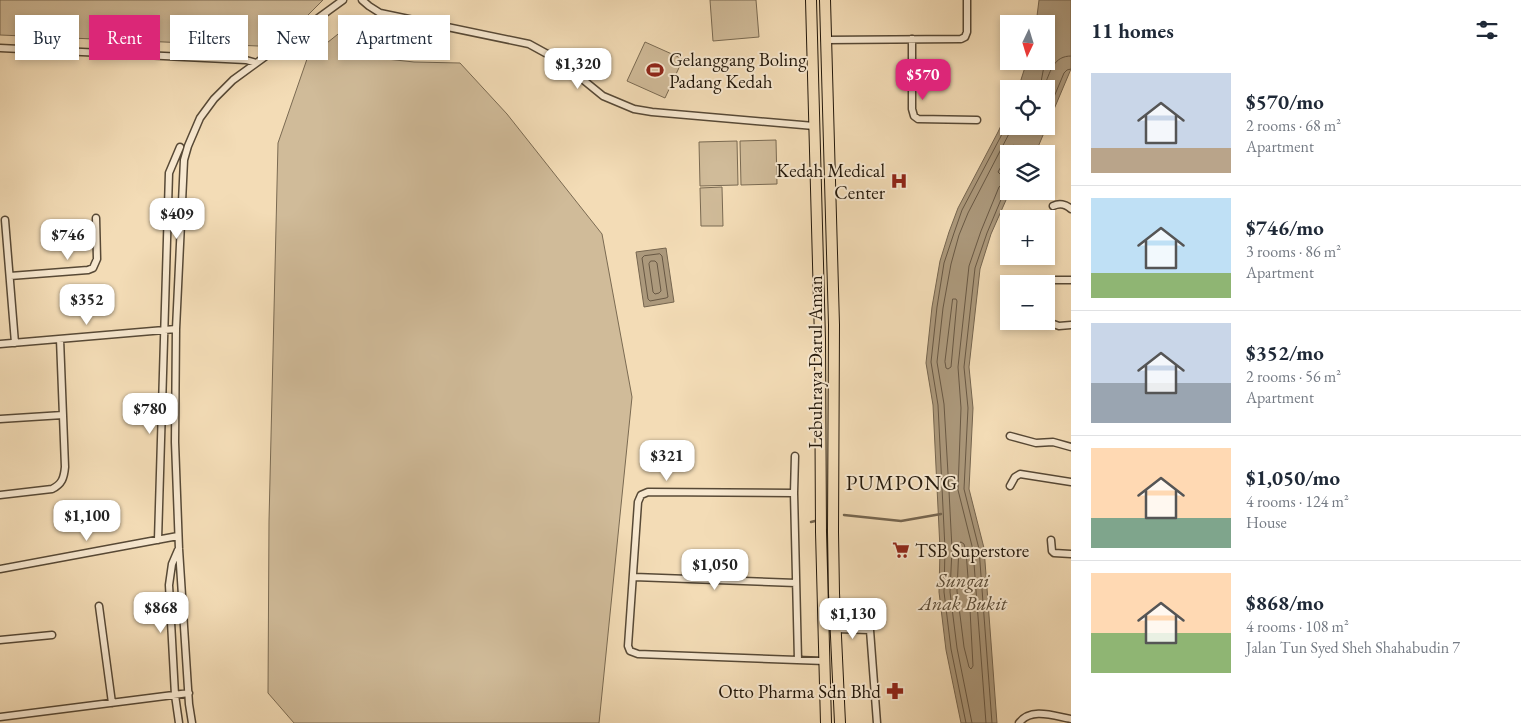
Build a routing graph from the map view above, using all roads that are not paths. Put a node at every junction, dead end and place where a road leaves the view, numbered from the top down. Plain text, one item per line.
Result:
1 (343, 0) edge
2 (362, 0) edge
3 (812, 0) edge
4 (825, 0) edge
5 (967, 0) edge
6 (912, 39) junction
7 (825, 40) junction
8 (0, 48) edge
9 (256, 62) junction
10 (978, 120) dead end
11 (814, 126) junction
12 (180, 147) dead end
13 (168, 198) junction
14 (182, 198) junction
15 (1053, 206) dead end
16 (1071, 209) edge
17 (96, 218) dead end
18 (5, 220) dead end
19 (10, 276) junction
20 (1055, 280) edge
21 (1071, 280) edge
22 (834, 325) junction
23 (1055, 325) edge
24 (1071, 325) edge
25 (176, 329) junction
26 (164, 330) junction
27 (60, 339) junction
28 (15, 342) junction
29 (0, 344) edge
30 (821, 345) junction
31 (834, 368) junction
32 (63, 415) junction
33 (0, 419) edge
34 (1010, 436) dead end
35 (1071, 446) edge
36 (795, 456) dead end
37 (1071, 482) edge
38 (1010, 486) dead end
39 (794, 492) junction
40 (0, 495) edge
41 (178, 536) junction
42 (158, 540) junction
43 (1051, 540) dead end
44 (179, 549) junction
45 (1071, 554) edge
46 (0, 570) edge
47 (634, 577) junction
48 (796, 582) junction
49 (99, 606) dead end
50 (836, 630) junction
51 (52, 634) dead end
52 (0, 640) edge
53 (798, 660) junction
54 (825, 661) junction
55 (189, 693) junction
56 (174, 695) junction
57 (112, 703) junction
58 (0, 717) edge
59 (1071, 719) edge
60 (179, 723) edge
61 (192, 723) edge
62 (826, 723) edge
63 (840, 723) edge
64 (876, 723) edge
65 (1018, 723) edge

1 - 9 street
2 - 11 street
3 - 11 highway, Lebuhraya Darul Aman
4 - 7 highway, Lebuhraya Darul Aman
5 - 6 street
6 - 7 street
6 - 10 street
7 - 22 highway, Lebuhraya Darul Aman
8 - 9 street
9 - 14 street
11 - 30 highway, Lebuhraya Darul Aman
12 - 13 street
13 - 14 street
13 - 26 street
14 - 25 street
15 - 16 street
17 - 19 street
18 - 19 street
19 - 28 street
20 - 21 street
22 - 30 highway
22 - 31 highway, Lebuhraya Darul Aman
23 - 24 street
25 - 26 street
25 - 41 street
26 - 27 street
26 - 42 street
27 - 28 street
27 - 32 street
28 - 29 street
30 - 31 highway
30 - 54 highway, Lebuhraya Darul Aman
31 - 50 highway, Lebuhraya Darul Aman
32 - 33 street
32 - 40 street
34 - 35 street
36 - 39 street
37 - 38 street
39 - 47 street
39 - 48 street
41 - 42 street
41 - 44 street
42 - 46 street
43 - 45 street
44 - 55 street
44 - 56 street
47 - 48 street
47 - 53 street
48 - 53 street
49 - 57 street
50 - 63 highway, Lebuhraya Darul Aman
50 - 64 street
51 - 52 street
53 - 54 street
54 - 62 highway, Lebuhraya Darul Aman
55 - 56 street
55 - 61 street
56 - 57 street
56 - 60 street
57 - 58 street
59 - 65 street

